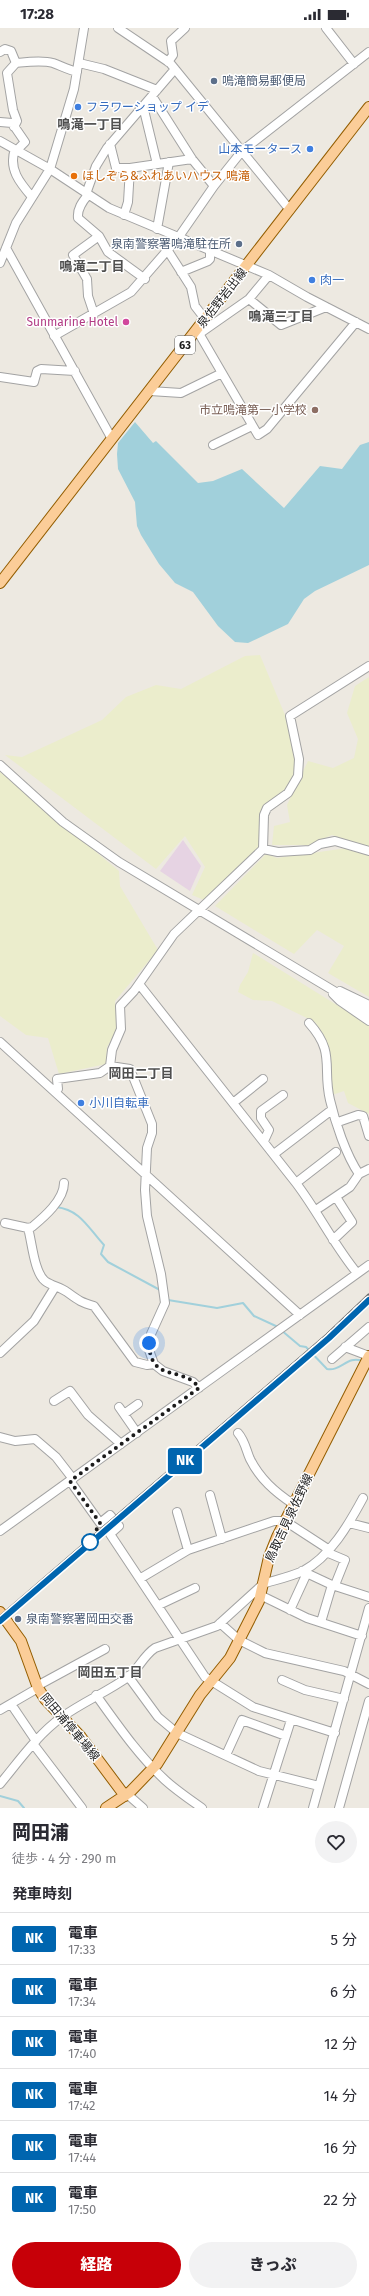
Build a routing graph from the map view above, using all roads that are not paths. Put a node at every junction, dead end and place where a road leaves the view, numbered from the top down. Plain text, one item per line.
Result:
1 (84, 28) edge
2 (118, 28) edge
3 (185, 28) edge
4 (326, 28) edge
5 (0, 52) edge
6 (369, 52) edge
7 (168, 62) junction
8 (16, 63) junction
9 (79, 63) junction
10 (354, 64) junction
11 (175, 69) junction
12 (77, 72) junction
13 (154, 93) junction
14 (143, 106) junction
15 (369, 107) edge
16 (0, 122) edge
17 (14, 127) junction
18 (0, 141) edge
19 (110, 144) junction
20 (16, 150) junction
21 (242, 151) junction
22 (192, 159) junction
23 (170, 162) junction
24 (157, 164) junction
25 (130, 168) junction
26 (50, 169) junction
27 (214, 186) junction
28 (87, 194) junction
29 (32, 197) junction
30 (290, 210) junction
31 (124, 215) junction
32 (157, 229) junction
33 (99, 236) junction
34 (178, 238) junction
35 (6, 248) junction
36 (210, 250) junction
37 (168, 251) junction
38 (0, 263) edge
39 (247, 265) junction
40 (181, 272) junction
41 (269, 275) junction
42 (145, 279) junction
43 (249, 299) junction
44 (326, 307) junction
45 (94, 314) junction
46 (205, 319) junction
47 (356, 322) junction
48 (368, 327) edge
49 (198, 332) junction
50 (54, 336) junction
51 (74, 371) junction
52 (222, 373) junction
53 (0, 378) edge
54 (150, 391) junction
55 (252, 426) junction
56 (112, 439) junction
57 (213, 445) dead end
58 (0, 583) edge
59 (369, 666) edge
60 (0, 765) edge
61 (263, 849) junction
62 (369, 851) edge
63 (198, 910) junction
64 (139, 984) junction
65 (328, 988) junction
66 (369, 1005) edge
67 (369, 1012) edge
68 (369, 1021) edge
69 (309, 1023) dead end
70 (0, 1042) edge
71 (110, 1066) junction
72 (263, 1079) dead end
73 (55, 1092) junction
74 (284, 1095) dead end
75 (233, 1103) junction
76 (329, 1112) dead end
77 (338, 1122) junction
78 (369, 1136) edge
79 (264, 1141) junction
80 (336, 1152) dead end
81 (274, 1154) junction
82 (369, 1169) edge
83 (359, 1174) junction
84 (147, 1175) junction
85 (64, 1183) dead end
86 (296, 1183) junction
87 (336, 1197) junction
88 (316, 1210) junction
89 (2, 1222) edge
90 (28, 1228) junction
91 (333, 1240) junction
92 (369, 1265) edge
93 (358, 1273) junction
94 (55, 1287) junction
95 (300, 1315) junction
96 (369, 1327) edge
97 (345, 1347) junction
98 (0, 1353) edge
99 (332, 1359) dead end
100 (368, 1360) edge
101 (154, 1364) junction
102 (199, 1388) junction
103 (54, 1401) dead end
104 (138, 1404) dead end
105 (137, 1433) junction
106 (238, 1433) dead end
107 (0, 1437) edge
108 (121, 1444) junction
109 (72, 1480) junction
110 (210, 1495) dead end
111 (363, 1498) dead end
112 (293, 1504) junction
113 (177, 1512) dead end
114 (285, 1521) junction
115 (349, 1523) junction
116 (369, 1528) edge
117 (0, 1531) edge
118 (222, 1539) junction
119 (188, 1550) junction
120 (327, 1550) junction
121 (305, 1572) junction
122 (141, 1578) junction
123 (333, 1585) junction
124 (195, 1588) dead end
125 (261, 1588) junction
126 (369, 1597) edge
127 (159, 1605) junction
128 (369, 1608) edge
129 (290, 1610) junction
130 (0, 1612) edge
131 (321, 1622) junction
132 (220, 1623) junction
133 (362, 1636) junction
134 (181, 1638) junction
135 (239, 1640) junction
136 (105, 1649) dead end
137 (351, 1674) junction
138 (128, 1676) junction
139 (282, 1680) dead end
140 (211, 1682) junction
141 (369, 1684) edge
142 (37, 1687) junction
143 (96, 1695) junction
144 (344, 1699) junction
145 (369, 1701) edge
146 (11, 1704) junction
147 (0, 1710) edge
148 (61, 1718) junction
149 (291, 1720) junction
150 (177, 1733) junction
151 (335, 1733) junction
152 (286, 1736) junction
153 (35, 1743) junction
154 (226, 1755) junction
155 (154, 1769) junction
156 (274, 1774) junction
157 (0, 1784) edge
158 (320, 1786) junction
159 (126, 1795) junction
160 (82, 1808) edge
161 (106, 1808) edge
162 (143, 1808) edge
163 (202, 1808) edge
164 (263, 1808) edge
165 (313, 1808) edge
166 (339, 1808) edge

1 - 9 street
2 - 7 street
3 - 7 street
4 - 10 street
5 - 8 street
6 - 10 street
7 - 11 street
8 - 12 street
8 - 17 street
9 - 12 street
9 - 13 street
10 - 21 street
11 - 13 street
11 - 21 street
12 - 26 street
13 - 14 street
13 - 22 street
14 - 19 street
14 - 24 street
15 - 30 main road, 泉佐野岩出線 / 63
16 - 17 street
17 - 20 street
18 - 20 street
19 - 25 street
19 - 28 street
20 - 26 street
20 - 29 street
21 - 27 street
21 - 30 street
22 - 23 street
22 - 27 street
23 - 24 street
23 - 32 street
24 - 25 street
25 - 31 street
26 - 28 street
26 - 29 street
27 - 34 street
28 - 31 street
28 - 33 street
29 - 35 street
30 - 39 main road, 泉佐野岩出線 / 63
31 - 32 street
32 - 34 street
33 - 42 street
33 - 45 street
34 - 36 street
34 - 37 street
35 - 38 street
35 - 50 street
36 - 39 street
36 - 40 street
37 - 40 street
37 - 42 street
39 - 41 street
39 - 46 main road, 泉佐野岩出線 / 63
40 - 46 street
41 - 43 street
41 - 44 street
42 - 45 street
43 - 44 street
43 - 49 street
44 - 47 street
45 - 50 street
46 - 49 main road, 泉佐野岩出線 / 63
47 - 48 street
47 - 55 street
49 - 52 street
49 - 54 main road, 泉佐野岩出線 / 63
50 - 51 street
51 - 53 street
51 - 56 street
52 - 54 street
52 - 55 street
54 - 56 main road, 泉佐野岩出線 / 63
55 - 57 street
56 - 58 main road, 泉佐野岩出線 / 63
59 - 61 street
60 - 63 street
61 - 62 street
61 - 63 street
63 - 64 street
63 - 65 street
64 - 71 street
64 - 75 street
65 - 66 street
65 - 67 street
65 - 68 street
69 - 77 street
70 - 73 street
71 - 73 street
71 - 84 street
72 - 75 street
73 - 84 street
74 - 79 street
75 - 79 street
76 - 81 street
77 - 78 street
77 - 83 street
79 - 81 street
80 - 86 street
81 - 86 street
82 - 83 street
83 - 87 street
84 - 95 street
84 - 101 street
85 - 90 street
86 - 88 street
87 - 88 street
87 - 91 street
88 - 91 street
89 - 90 street
90 - 94 street
91 - 93 street
92 - 93 street
93 - 95 street
94 - 98 street
94 - 101 street
95 - 102 street
96 - 97 street
97 - 99 street
97 - 100 street
100 - 112 main road, 鳥取吉見泉佐野線
101 - 102 street
102 - 105 street
103 - 108 street
104 - 105 street
105 - 108 street
106 - 112 street
107 - 109 street
108 - 109 street
109 - 117 street
109 - 122 street
110 - 118 street
111 - 115 street
112 - 114 main road, 鳥取吉見泉佐野線
113 - 119 street
114 - 118 street
114 - 120 street
114 - 125 main road, 鳥取吉見泉佐野線
115 - 116 street
115 - 120 street
118 - 119 street
119 - 122 street
120 - 121 street
120 - 123 street
121 - 123 street
121 - 125 street
121 - 129 street
122 - 127 street
123 - 126 street
123 - 131 street
124 - 127 street
125 - 129 street
125 - 132 street
125 - 135 main road, 鳥取吉見泉佐野線
127 - 134 street
128 - 133 street
129 - 131 street
130 - 142 main road, 岡田浦停車場線
131 - 133 street
132 - 134 street
132 - 135 street
133 - 137 street
134 - 138 street
134 - 140 street
135 - 137 street
135 - 140 main road, 鳥取吉見泉佐野線
136 - 142 street
137 - 141 street
137 - 144 street
138 - 143 street
138 - 150 street
139 - 144 street
140 - 149 street
140 - 150 main road, 鳥取吉見泉佐野線
142 - 146 street
142 - 148 main road, 岡田浦停車場線
143 - 148 street
143 - 155 street
144 - 151 street
145 - 166 street
146 - 147 street
146 - 153 street
148 - 153 street
148 - 159 main road, 岡田浦停車場線
149 - 151 street
149 - 152 street
150 - 154 street
150 - 155 main road, 鳥取吉見泉佐野線
151 - 158 street
152 - 154 street
152 - 156 street
153 - 157 street
153 - 160 street
154 - 156 street
155 - 159 main road, 鳥取吉見泉佐野線
155 - 163 street
156 - 158 street
156 - 164 street
158 - 165 street
159 - 161 main road, 鳥取吉見泉佐野線
159 - 162 street

